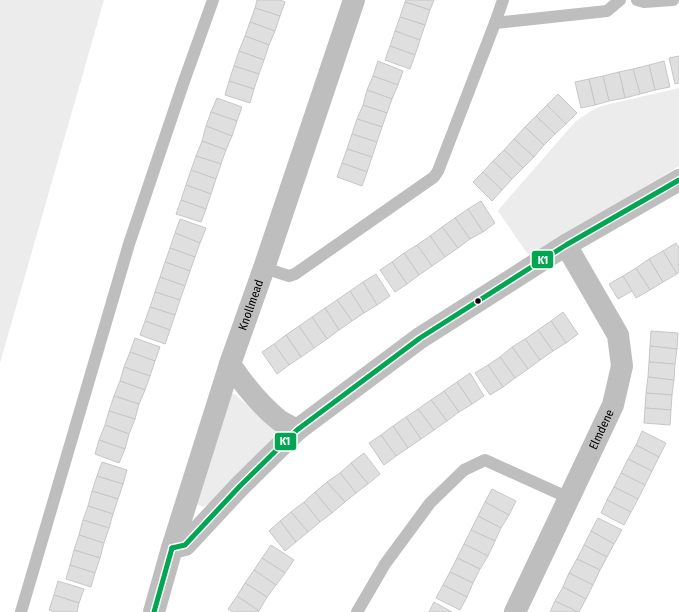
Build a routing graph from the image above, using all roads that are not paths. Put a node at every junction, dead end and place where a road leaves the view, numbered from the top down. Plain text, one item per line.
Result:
1 (213, 0) edge
2 (354, 0) edge
3 (503, 0) edge
4 (620, 0) edge
5 (637, 0) edge
6 (672, 0) edge
7 (495, 23) junction
8 (679, 180) edge
9 (566, 245) junction
10 (264, 268) junction
11 (230, 364) junction
12 (297, 430) junction
13 (569, 498) junction
14 (172, 548) junction
15 (21, 612) edge
16 (154, 612) edge
17 (358, 612) edge
18 (515, 612) edge

1 - 15 lane
2 - 10 street, Knollmead
3 - 7 lane
4 - 7 lane
5 - 6 lane
7 - 10 lane
8 - 9 street
9 - 12 street
9 - 13 street, Elmdene
10 - 11 street, Knollmead
11 - 12 street
11 - 14 street, Knollmead
12 - 14 street
13 - 17 lane
13 - 18 street, Elmdene
14 - 16 street, Knollmead

